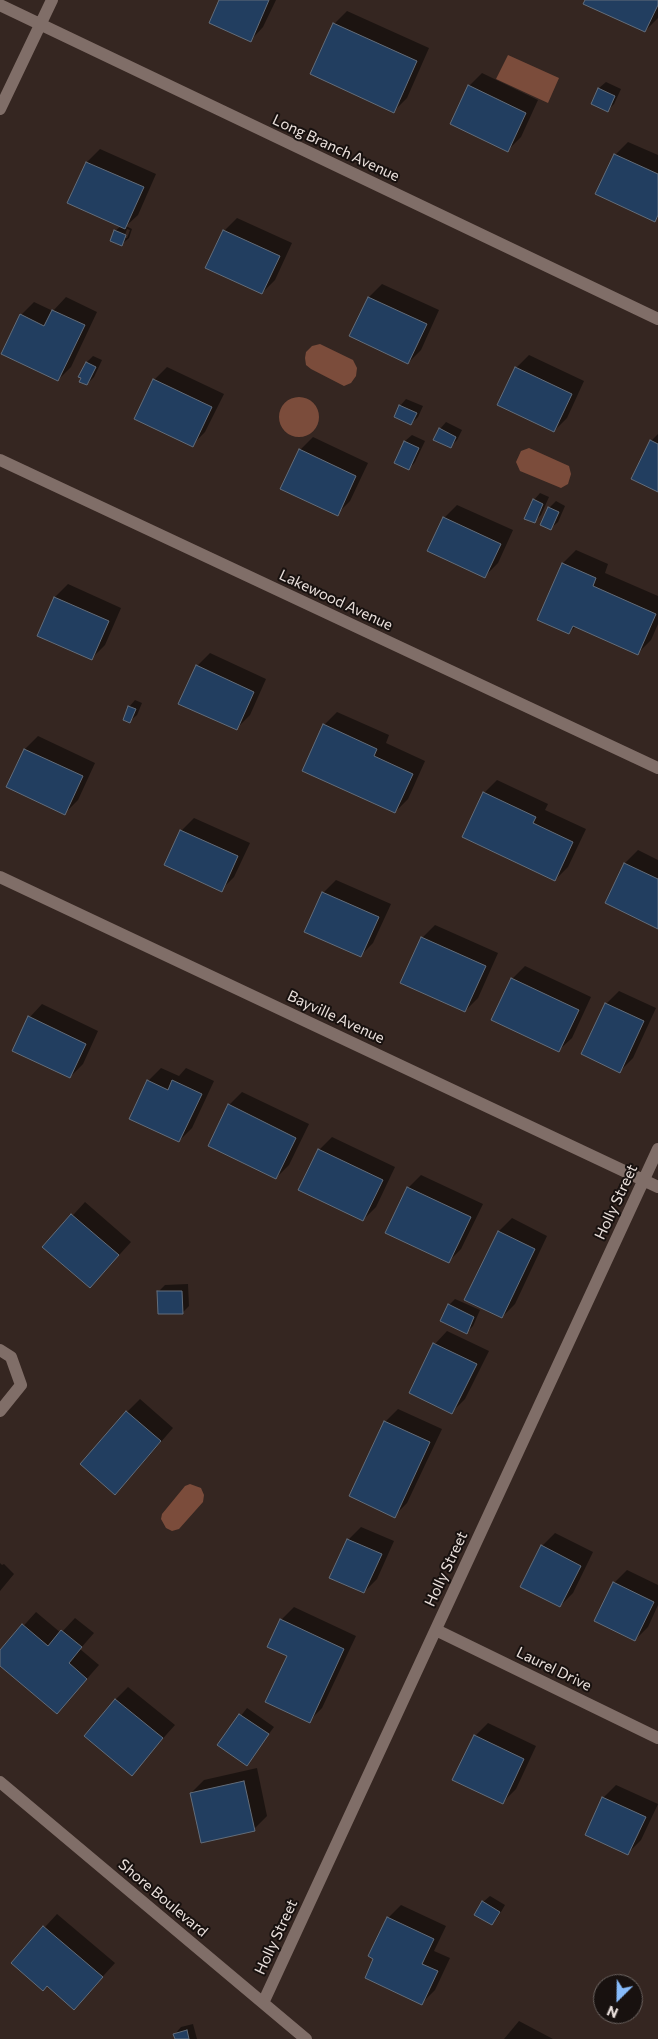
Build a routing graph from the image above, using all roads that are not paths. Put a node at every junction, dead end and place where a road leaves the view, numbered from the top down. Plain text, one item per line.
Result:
1 (52, 0) edge
2 (0, 5) edge
3 (39, 25) junction
4 (0, 110) edge
5 (658, 319) edge
6 (0, 460) edge
7 (658, 768) edge
8 (0, 877) edge
9 (658, 1149) edge
10 (644, 1180) junction
11 (658, 1187) edge
12 (0, 1350) edge
13 (0, 1411) edge
14 (436, 1630) junction
15 (658, 1738) edge
16 (0, 1782) edge
17 (263, 2003) junction
18 (306, 2039) edge

1 - 3 street
2 - 3 street, Long Branch Avenue
3 - 4 street
3 - 5 street, Long Branch Avenue
6 - 7 street, Lakewood Avenue
8 - 10 street, Bayville Avenue
9 - 10 street, Holly Street
10 - 11 street, Bayville Avenue
10 - 14 street, Holly Street
12 - 13 street
14 - 15 street, Laurel Drive
14 - 17 street, Holly Street
16 - 17 street, Shore Boulevard
17 - 18 street, Shore Boulevard

